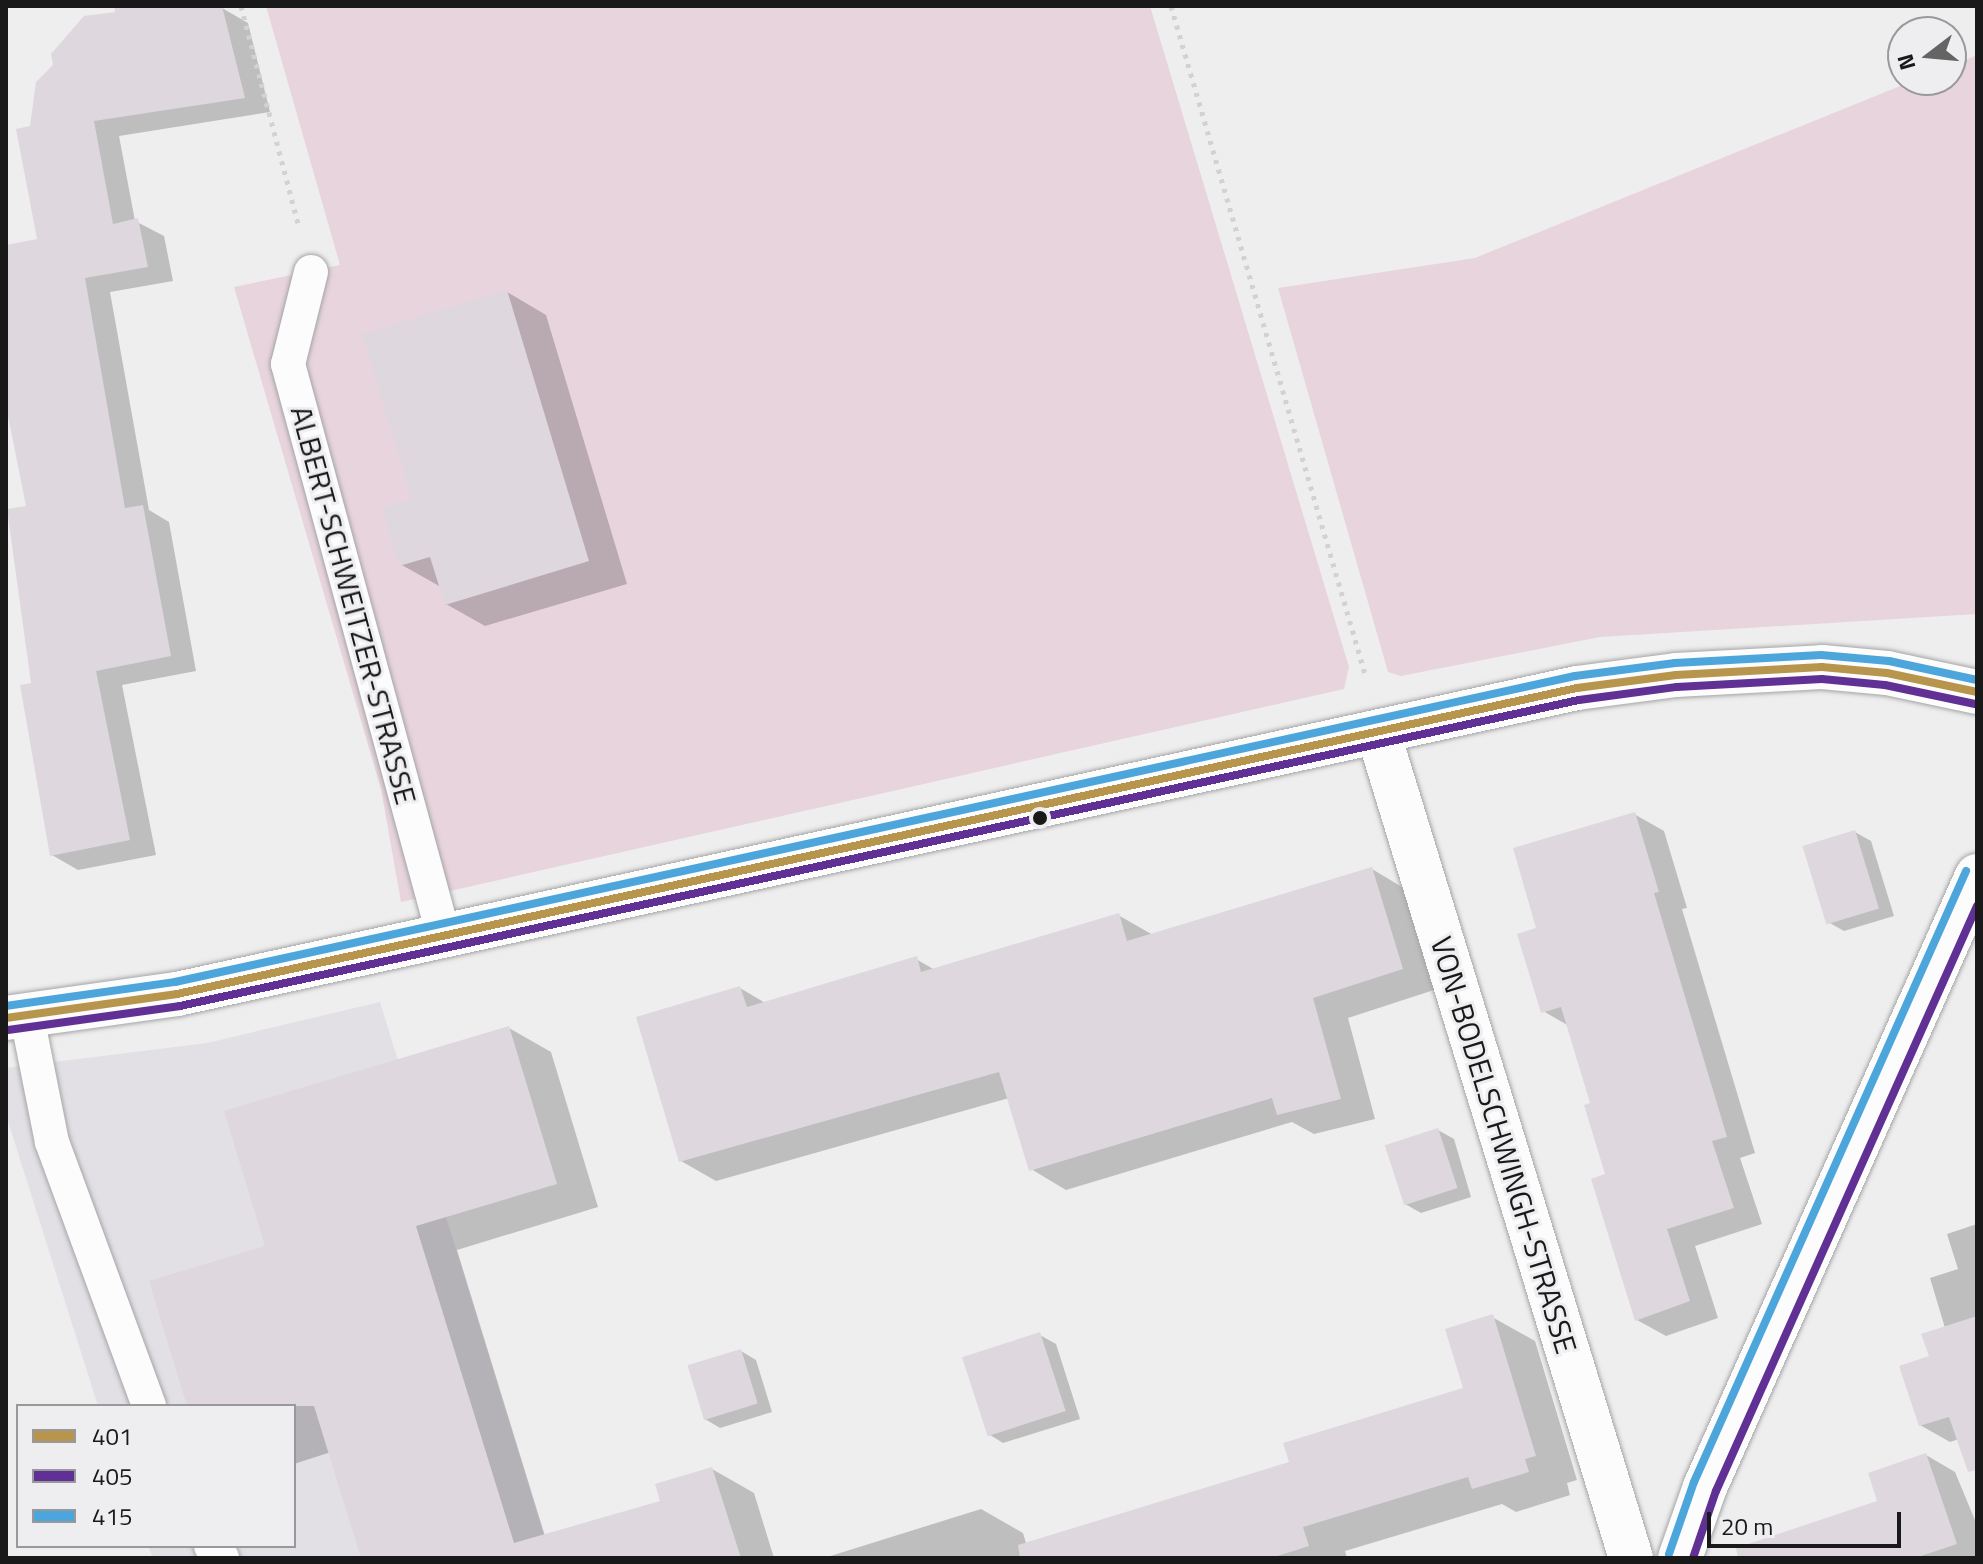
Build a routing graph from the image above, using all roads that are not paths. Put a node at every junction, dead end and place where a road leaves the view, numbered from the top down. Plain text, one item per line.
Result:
1 (311, 272) road end
2 (1977, 692) edge
3 (1378, 732) junction
4 (1977, 876) edge
5 (444, 937) junction
6 (17, 1018) edge
7 (148, 1404) edge
8 (1631, 1558) edge
9 (1680, 1558) edge

1 - 5 lane, ALBERT-SCHWEITZER-STRASSE
2 - 3 street
3 - 5 street
3 - 8 street, VON-BODELSCHWINGH-STRASSE
4 - 9 street
5 - 6 street
6 - 7 lane

